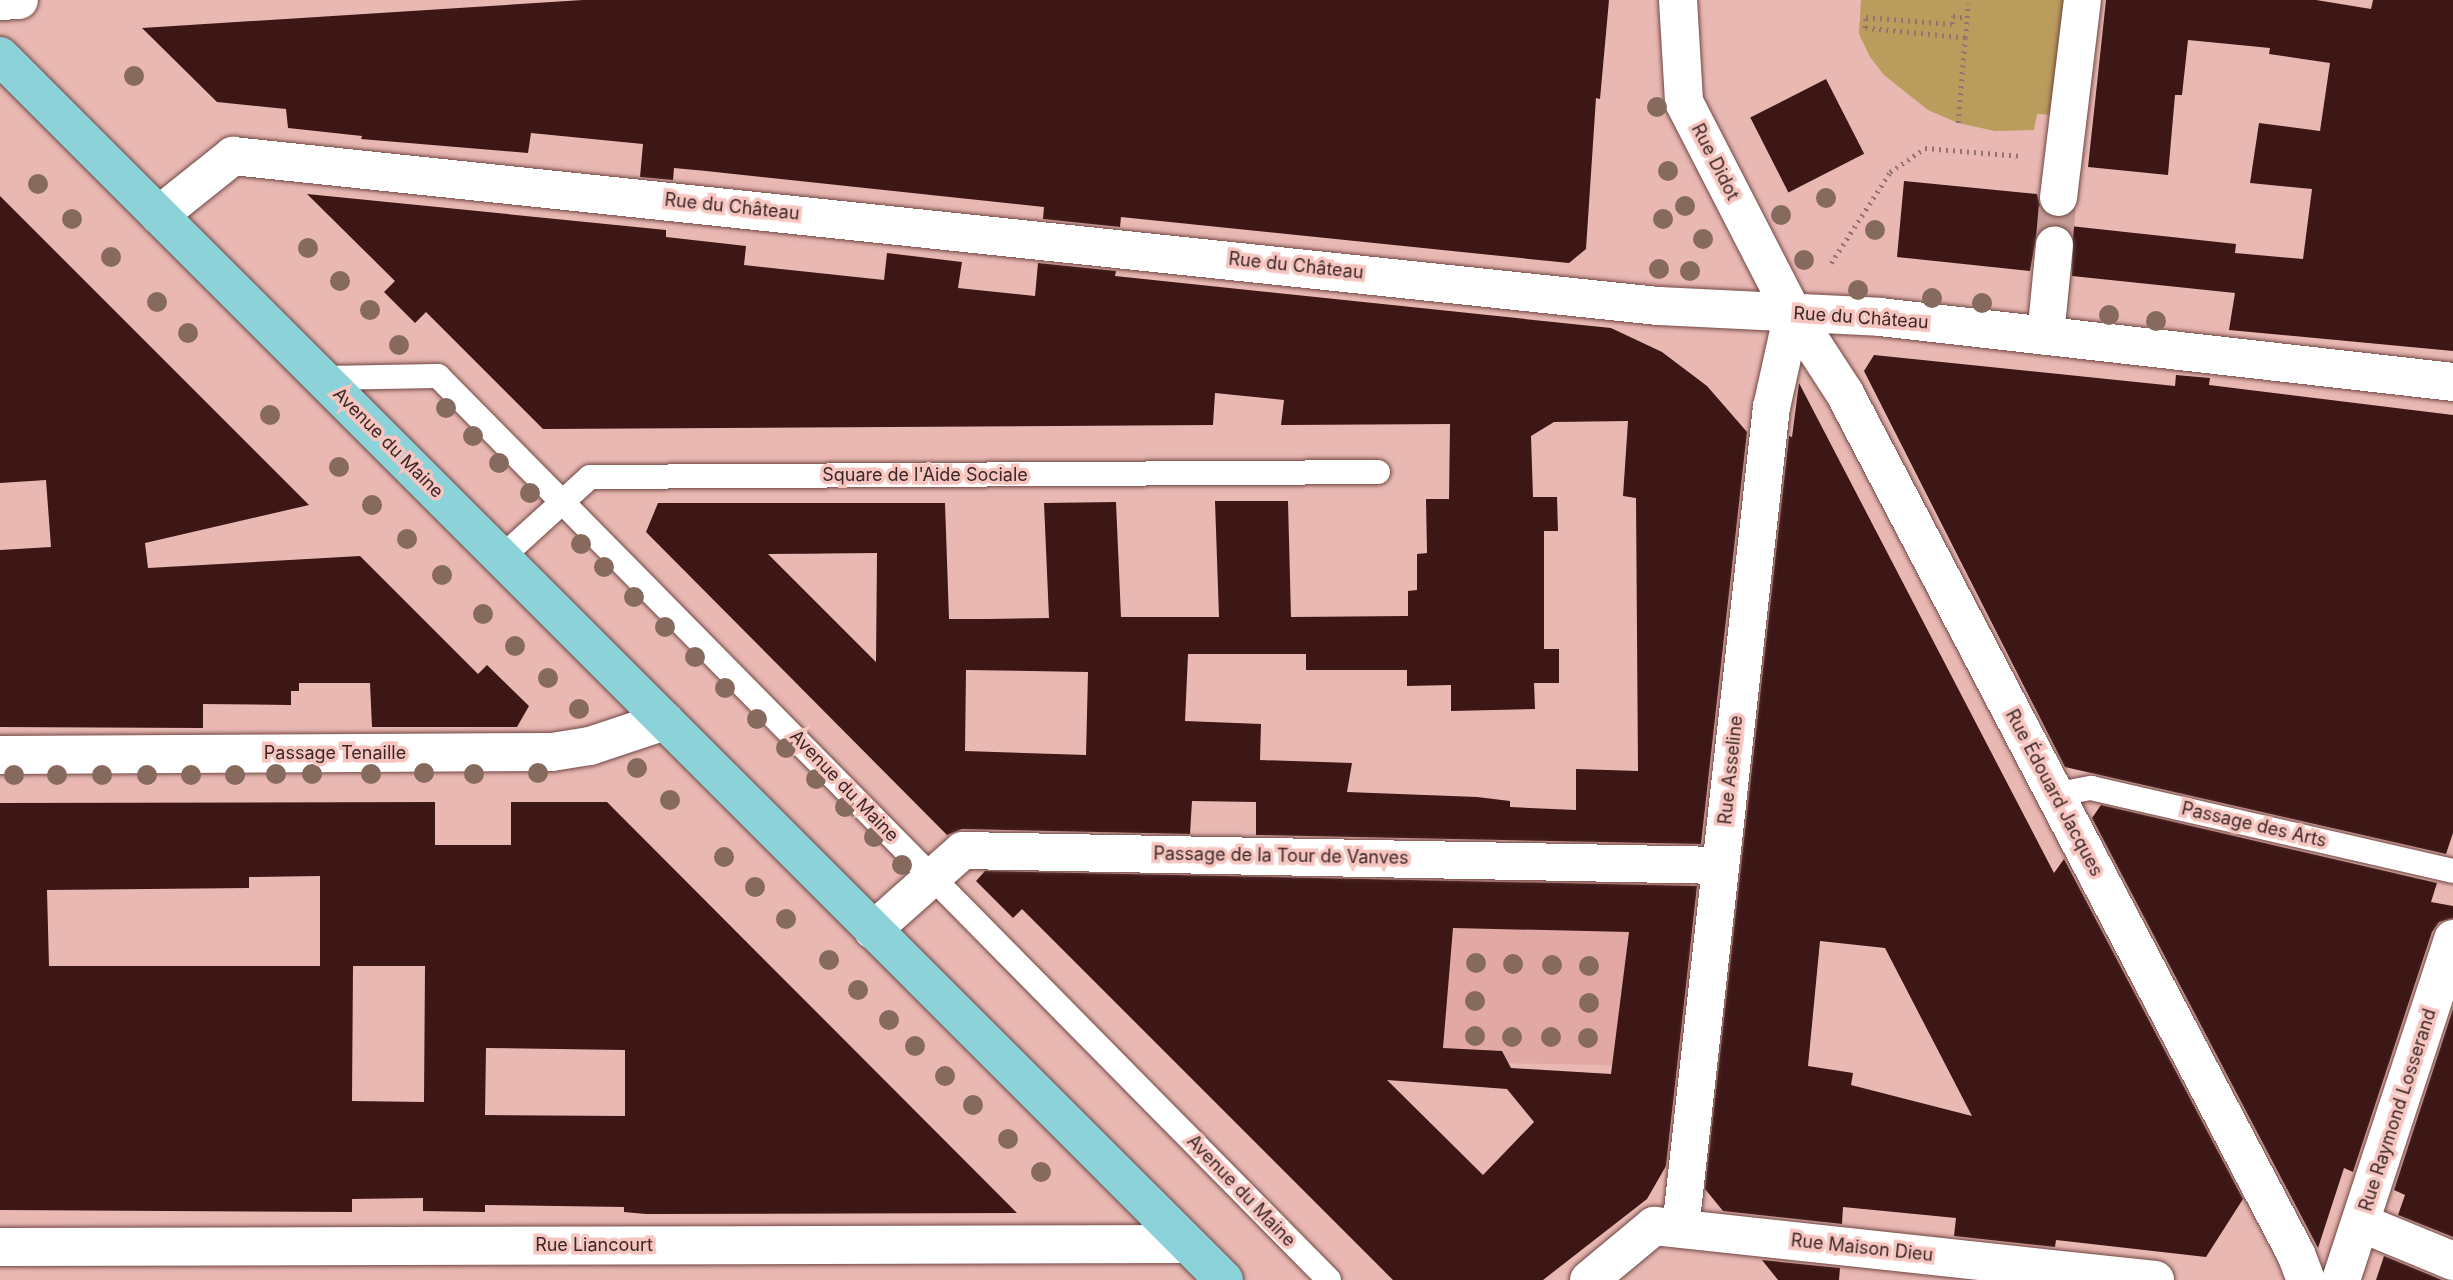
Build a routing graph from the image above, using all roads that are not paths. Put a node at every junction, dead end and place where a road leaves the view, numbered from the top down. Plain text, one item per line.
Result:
1 (19, 0) edge
2 (1678, 0) edge
3 (2082, 0) edge
4 (0, 1) edge
5 (0, 56) edge
6 (2058, 197) tunnel mouth
7 (159, 215) junction
8 (2054, 244) tunnel mouth
9 (1792, 312) junction
10 (2045, 336) junction
11 (323, 379) junction
12 (2453, 382) edge
13 (1378, 472) dead end
14 (563, 500) junction
15 (502, 557) junction
16 (665, 721) junction
17 (0, 755) edge
18 (2054, 795) junction
19 (1720, 865) junction
20 (2453, 871) edge
21 (932, 877) junction
22 (872, 930) junction
23 (2453, 939) edge
24 (2361, 1223) junction
25 (1680, 1228) junction
26 (1187, 1244) junction
27 (0, 1247) edge
28 (2453, 1261) edge
29 (1224, 1280) edge
30 (1329, 1280) edge
31 (1589, 1280) edge
32 (2155, 1280) edge
33 (2306, 1280) edge
34 (2341, 1280) edge

1 - 4 street
2 - 9 street, Rue Didot
3 - 6 street
5 - 7 main road, Avenue du Maine
7 - 9 street, Rue du Château
7 - 11 main road, Avenue du Maine
8 - 10 street
9 - 10 street, Rue du Château
9 - 18 street, Rue Édouard Jacques
9 - 19 street, Rue Asseline
10 - 12 street, Rue du Château
11 - 14 lane, Avenue du Maine
11 - 15 main road, Avenue du Maine
13 - 14 lane, Square de l'Aide Sociale
14 - 15 lane, Square de l'Aide Sociale
14 - 21 lane, Avenue du Maine
15 - 16 main road, Avenue du Maine
16 - 17 street, Passage Tenaille
16 - 22 main road, Avenue du Maine
18 - 20 lane, Passage des Arts
18 - 33 street, Rue Édouard Jacques
19 - 21 street, Passage de la Tour de Vanves
19 - 25 street, Rue Asseline
21 - 22 street, Passage de la Tour de Vanves
21 - 30 lane, Avenue du Maine
22 - 26 main road, Avenue du Maine
23 - 24 street, Rue Raymond Losserand
24 - 28 street
24 - 34 street, Rue Raymond Losserand
25 - 31 street, Rue Maison Dieu
25 - 32 street, Rue Maison Dieu
26 - 27 street, Rue Liancourt
26 - 29 main road, Avenue du Maine

